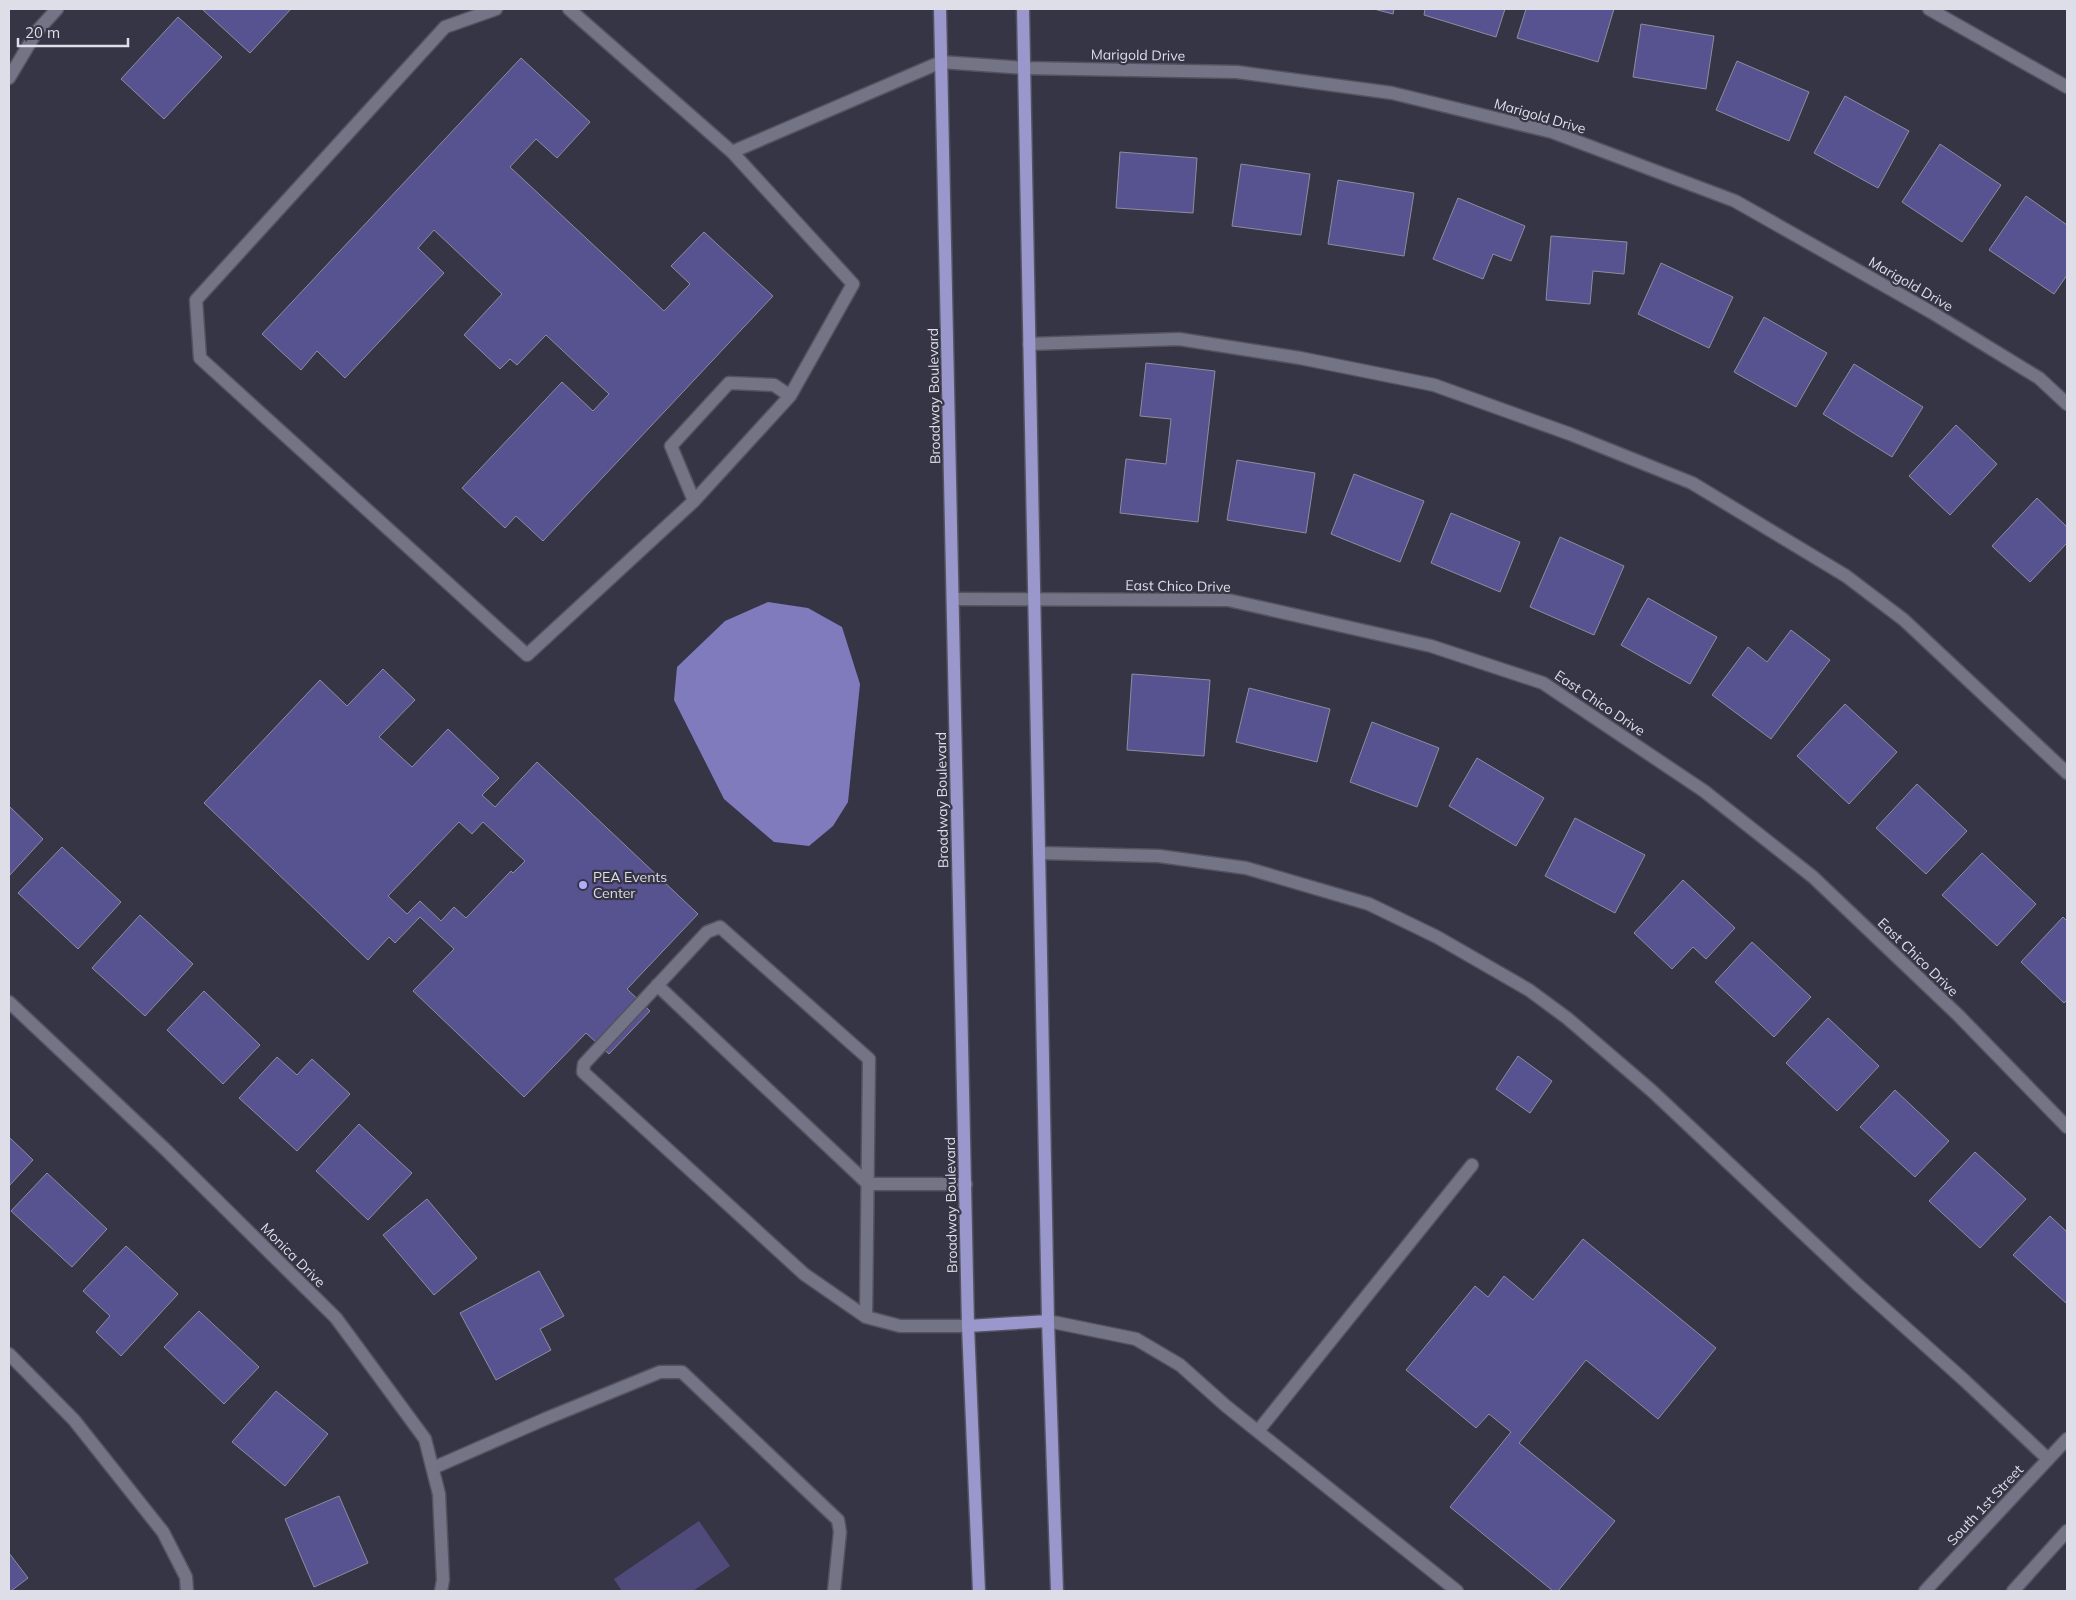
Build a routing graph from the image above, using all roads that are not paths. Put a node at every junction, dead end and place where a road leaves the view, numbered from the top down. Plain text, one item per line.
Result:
1 (57, 9) edge
2 (496, 9) edge
3 (569, 9) edge
4 (940, 9) edge
5 (1023, 9) edge
6 (1929, 9) edge
7 (941, 62) junction
8 (1024, 68) junction
9 (9, 78) edge
10 (2067, 87) edge
11 (732, 152) junction
12 (1029, 344) junction
13 (790, 396) junction
14 (2067, 404) edge
15 (694, 501) junction
16 (953, 598) junction
17 (1034, 600) junction
18 (2067, 773) edge
19 (1039, 853) junction
20 (657, 985) junction
21 (9, 1002) edge
22 (2067, 1127) edge
23 (1472, 1165) dead end
24 (868, 1184) junction
25 (966, 1184) junction
26 (866, 1317) junction
27 (1048, 1321) junction
28 (968, 1326) junction
29 (9, 1354) edge
30 (1258, 1431) junction
31 (2067, 1439) edge
32 (2048, 1459) junction
33 (433, 1468) junction
34 (2067, 1531) edge
35 (186, 1591) edge
36 (441, 1591) edge
37 (834, 1591) edge
38 (980, 1591) edge
39 (1057, 1591) edge
40 (1457, 1591) edge
41 (1925, 1591) edge
42 (2013, 1591) edge

1 - 9 street
2 - 15 street
3 - 11 street
4 - 7 main road, Broadway Boulevard
5 - 8 main road
6 - 10 street
7 - 8 street, Marigold Drive
7 - 11 street
7 - 16 main road, Broadway Boulevard
8 - 12 main road
8 - 14 street, Marigold Drive
11 - 13 street
12 - 17 main road
12 - 18 street
13 - 15 street
13 - 15 street
16 - 17 street, East Chico Drive
16 - 25 main road, Broadway Boulevard
17 - 19 main road
17 - 22 street, East Chico Drive
19 - 27 main road
19 - 32 street
20 - 24 street
20 - 24 street
20 - 26 street
21 - 33 street, Monica Drive
23 - 30 street
24 - 25 street
24 - 26 street
25 - 28 main road, Broadway Boulevard
26 - 28 street
27 - 28 main road
27 - 30 street
27 - 39 main road
28 - 38 main road, Broadway Boulevard
29 - 35 street
30 - 40 street
31 - 32 street, South 1st Street
32 - 41 street, South 1st Street
33 - 36 street, Monica Drive
33 - 37 street
34 - 42 street

